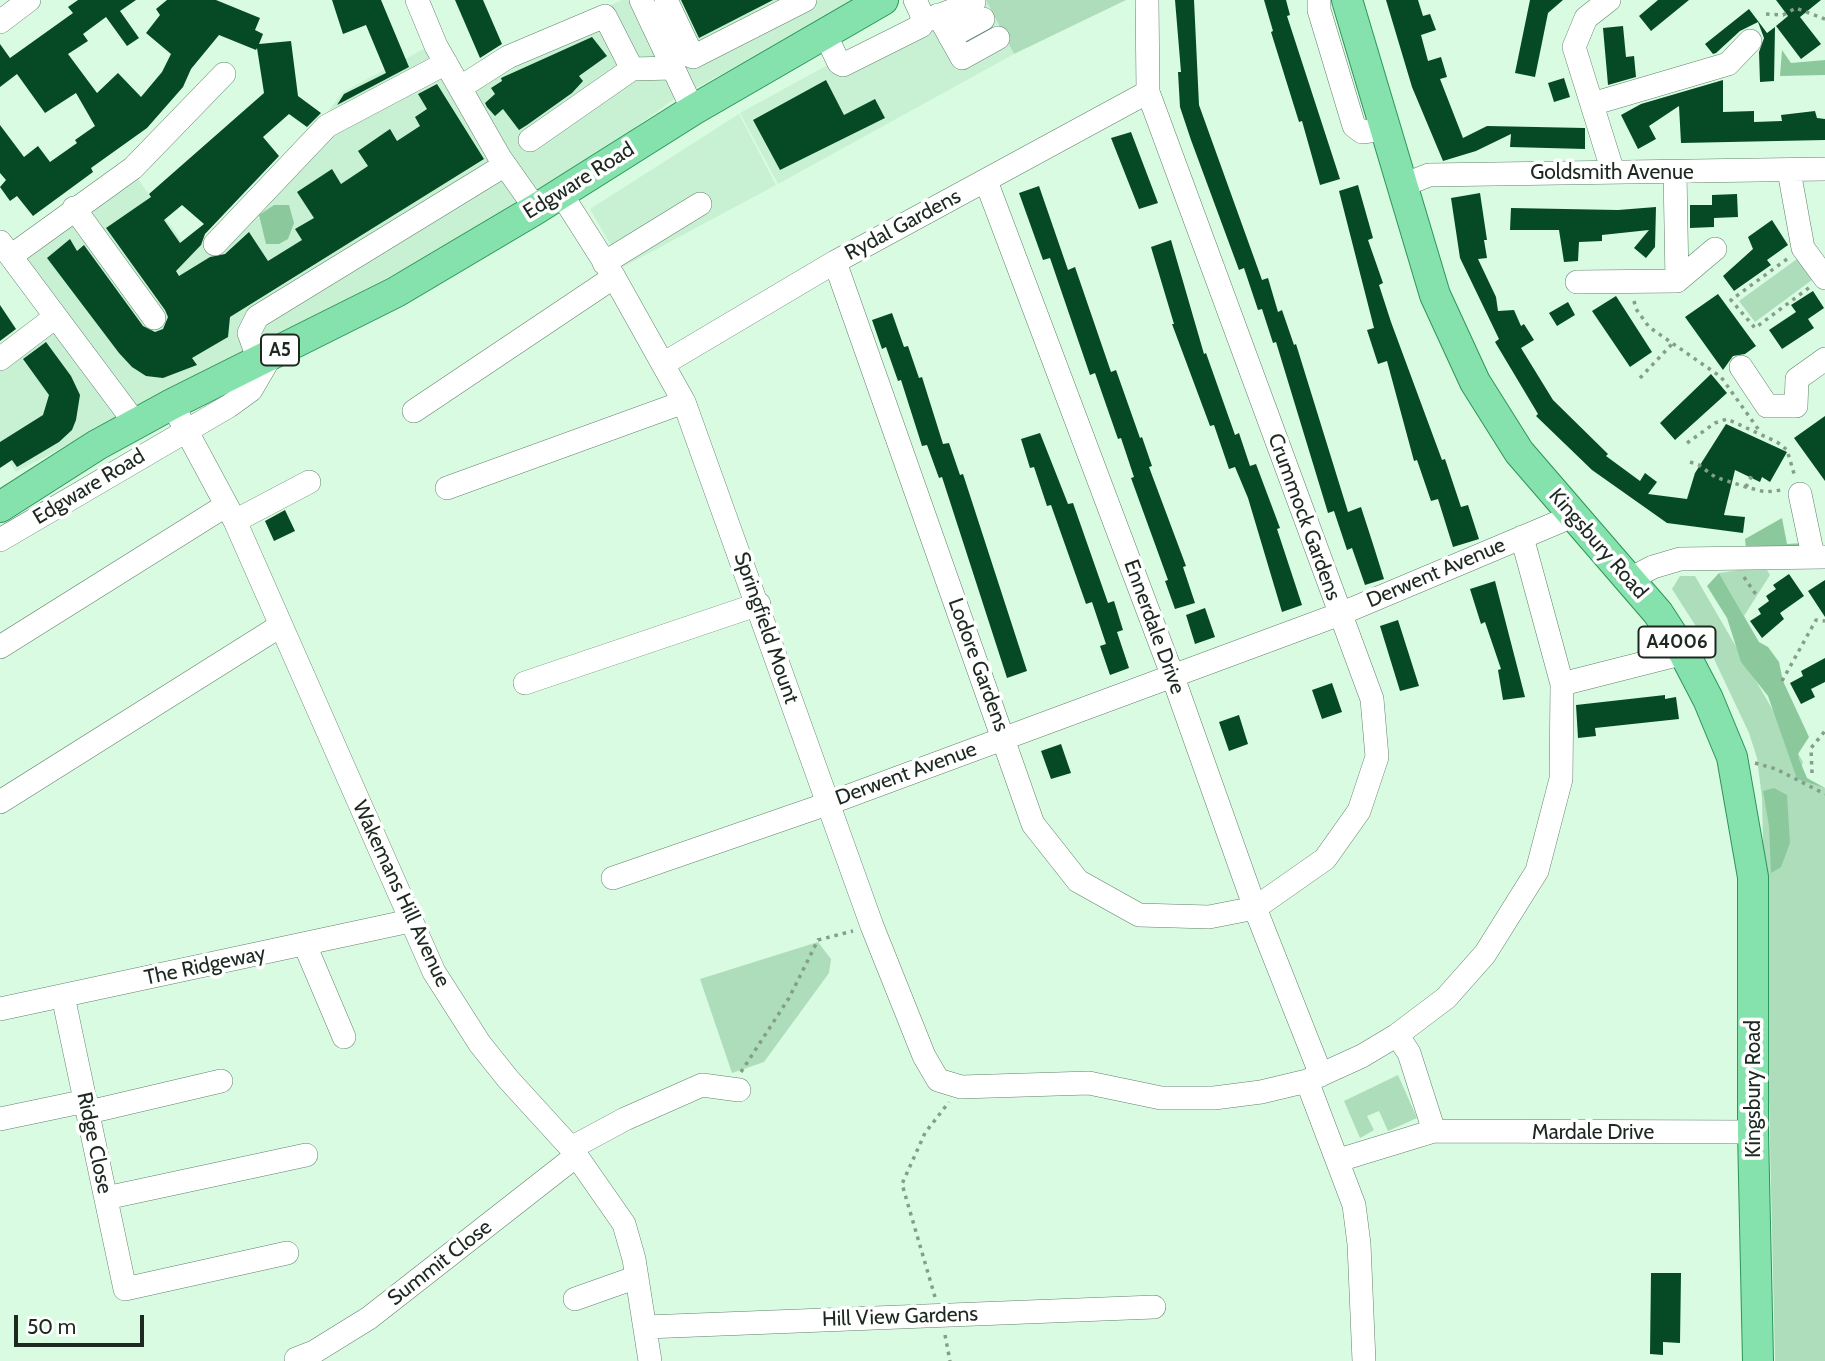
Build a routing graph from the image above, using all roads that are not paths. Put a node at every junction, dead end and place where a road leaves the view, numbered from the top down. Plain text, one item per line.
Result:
1 (29, 0) edge
2 (417, 0) edge
3 (666, 0) edge
4 (805, 0) edge
5 (883, 0) edge
6 (1147, 0) edge
7 (1320, 0) edge
8 (1346, 0) edge
9 (1609, 0) edge
10 (645, 1) edge
11 (925, 12) edge
12 (0, 22) edge
13 (825, 34) junction
14 (950, 37) junction
15 (998, 38) dead end
16 (1750, 41) dead end
17 (446, 63) junction
18 (674, 68) junction
19 (632, 69) junction
20 (223, 74) dead end
21 (461, 87) junction
22 (1148, 92) junction
23 (1592, 104) junction
24 (693, 110) junction
25 (1385, 129) junction
26 (530, 140) dead end
27 (505, 165) junction
28 (1825, 169) edge
29 (1789, 171) junction
30 (1612, 172) junction
31 (1675, 172) junction
32 (986, 181) junction
33 (1401, 186) junction
34 (548, 200) junction
35 (700, 204) dead end
36 (74, 208) junction
37 (215, 244) dead end
38 (6, 249) edge
39 (1715, 249) dead end
40 (835, 262) junction
41 (609, 270) junction
42 (1825, 278) edge
43 (1677, 281) junction
44 (1577, 282) dead end
45 (54, 318) junction
46 (154, 318) dead end
47 (266, 358) junction
48 (0, 359) edge
49 (1825, 359) edge
50 (663, 363) junction
51 (1741, 367) dead end
52 (684, 402) junction
53 (172, 404) junction
54 (414, 411) dead end
55 (135, 424) junction
56 (187, 429) junction
57 (309, 482) dead end
58 (447, 488) dead end
59 (1798, 490) road end
60 (0, 507) edge
61 (230, 513) junction
62 (1573, 516) junction
63 (1522, 537) junction
64 (0, 541) edge
65 (1819, 557) edge
66 (1630, 579) junction
67 (759, 604) junction
68 (1340, 614) junction
69 (280, 626) junction
70 (0, 647) edge
71 (1684, 653) junction
72 (1173, 677) junction
73 (525, 683) dead end
74 (1562, 684) junction
75 (1004, 738) junction
76 (0, 802) edge
77 (827, 804) junction
78 (612, 878) dead end
79 (1255, 908) junction
80 (410, 921) junction
81 (305, 945) junction
82 (63, 996) junction
83 (0, 1009) edge
84 (1397, 1035) junction
85 (344, 1037) dead end
86 (1314, 1078) junction
87 (221, 1082) dead end
88 (735, 1089) road end
89 (87, 1106) junction
90 (0, 1119) edge
91 (1433, 1131) junction
92 (1753, 1132) junction
93 (574, 1152) junction
94 (306, 1155) dead end
95 (1339, 1160) junction
96 (106, 1198) junction
97 (287, 1253) dead end
98 (637, 1277) junction
99 (575, 1299) dead end
100 (1154, 1307) dead end
101 (646, 1328) junction
102 (296, 1359) dead end
103 (650, 1361) edge
104 (1364, 1361) edge
105 (1758, 1361) edge

1 - 12 street
2 - 17 street, Springfield Mount
3 - 4 street
5 - 13 main road, Edgware Road / A5
6 - 22 street, Crummock Gardens
7 - 25 street
8 - 25 main road, Kingsbury Road / A4006
9 - 23 street
10 - 18 street
11 - 13 street
11 - 14 street
11 - 14 street
13 - 24 main road, Edgware Road / A5
14 - 15 street
16 - 23 street
17 - 21 street, Springfield Mount
17 - 37 street
18 - 19 street
18 - 24 street
19 - 21 street
19 - 26 street
20 - 36 street
21 - 27 street, Springfield Mount
22 - 32 street, Rydal Gardens
22 - 68 street, Crummock Gardens
23 - 30 street
24 - 34 main road, Edgware Road / A5
25 - 33 main road, Kingsbury Road / A4006
27 - 34 street, Springfield Mount
27 - 47 street
28 - 29 street, Goldsmith Avenue
29 - 31 street, Goldsmith Avenue
29 - 42 street
30 - 31 street, Goldsmith Avenue
30 - 33 street, Goldsmith Avenue
31 - 43 street
32 - 40 street, Rydal Gardens
32 - 72 street, Ennerdale Drive
33 - 62 main road, Kingsbury Road / A4006
34 - 41 street, Springfield Mount
34 - 47 main road, Edgware Road / A5
35 - 41 street
36 - 38 street
36 - 46 street
38 - 45 street
39 - 43 street
40 - 50 street, Rydal Gardens
40 - 75 street, Lodore Gardens
41 - 50 street, Springfield Mount
41 - 54 street
43 - 44 street
45 - 48 street
45 - 55 street
47 - 53 main road, Edgware Road / A5
47 - 56 street, Edgware Road
49 - 51 street
50 - 52 street, Springfield Mount
52 - 58 street
52 - 67 street, Springfield Mount
53 - 55 main road, Edgware Road / A5
53 - 56 street, Wakemans Hill Avenue
55 - 60 main road, Edgware Road / A5
56 - 61 street, Wakemans Hill Avenue
56 - 64 street, Edgware Road
57 - 61 street
59 - 65 street
61 - 69 street, Wakemans Hill Avenue
61 - 70 street
62 - 63 street, Derwent Avenue
62 - 66 main road, Kingsbury Road / A4006
63 - 68 street, Derwent Avenue
63 - 74 street
65 - 66 street
66 - 71 main road, Kingsbury Road / A4006
67 - 73 street
67 - 77 street, Springfield Mount
68 - 72 street, Derwent Avenue
68 - 79 street, Crummock Gardens
69 - 76 street
69 - 80 street, Wakemans Hill Avenue
71 - 74 street
71 - 92 main road, Kingsbury Road / A4006
72 - 75 street, Derwent Avenue
72 - 79 street, Ennerdale Drive
74 - 84 street
75 - 77 street, Derwent Avenue
75 - 79 street, Lodore Gardens
77 - 78 street, Derwent Avenue
77 - 86 street, Springfield Mount
79 - 86 street, Ennerdale Drive
80 - 81 street, The Ridgeway
80 - 93 street, Wakemans Hill Avenue
81 - 82 street, The Ridgeway
81 - 85 street
82 - 83 street, The Ridgeway
82 - 89 street, Ridge Close
84 - 86 street
84 - 91 street
86 - 95 street, Ennerdale Drive
87 - 89 street
88 - 93 street, Summit Close
89 - 90 street
89 - 96 street, Ridge Close
91 - 92 street, Mardale Drive
91 - 95 street, Mardale Drive
92 - 105 main road, Kingsbury Road / A4006
93 - 98 street, Wakemans Hill Avenue
93 - 102 street, Summit Close
94 - 96 street
95 - 104 street, Ennerdale Drive
96 - 97 street, Ridge Close
98 - 99 street
98 - 101 street, Wakemans Hill Avenue
100 - 101 street, Hill View Gardens
101 - 103 street, Wakemans Hill Avenue

